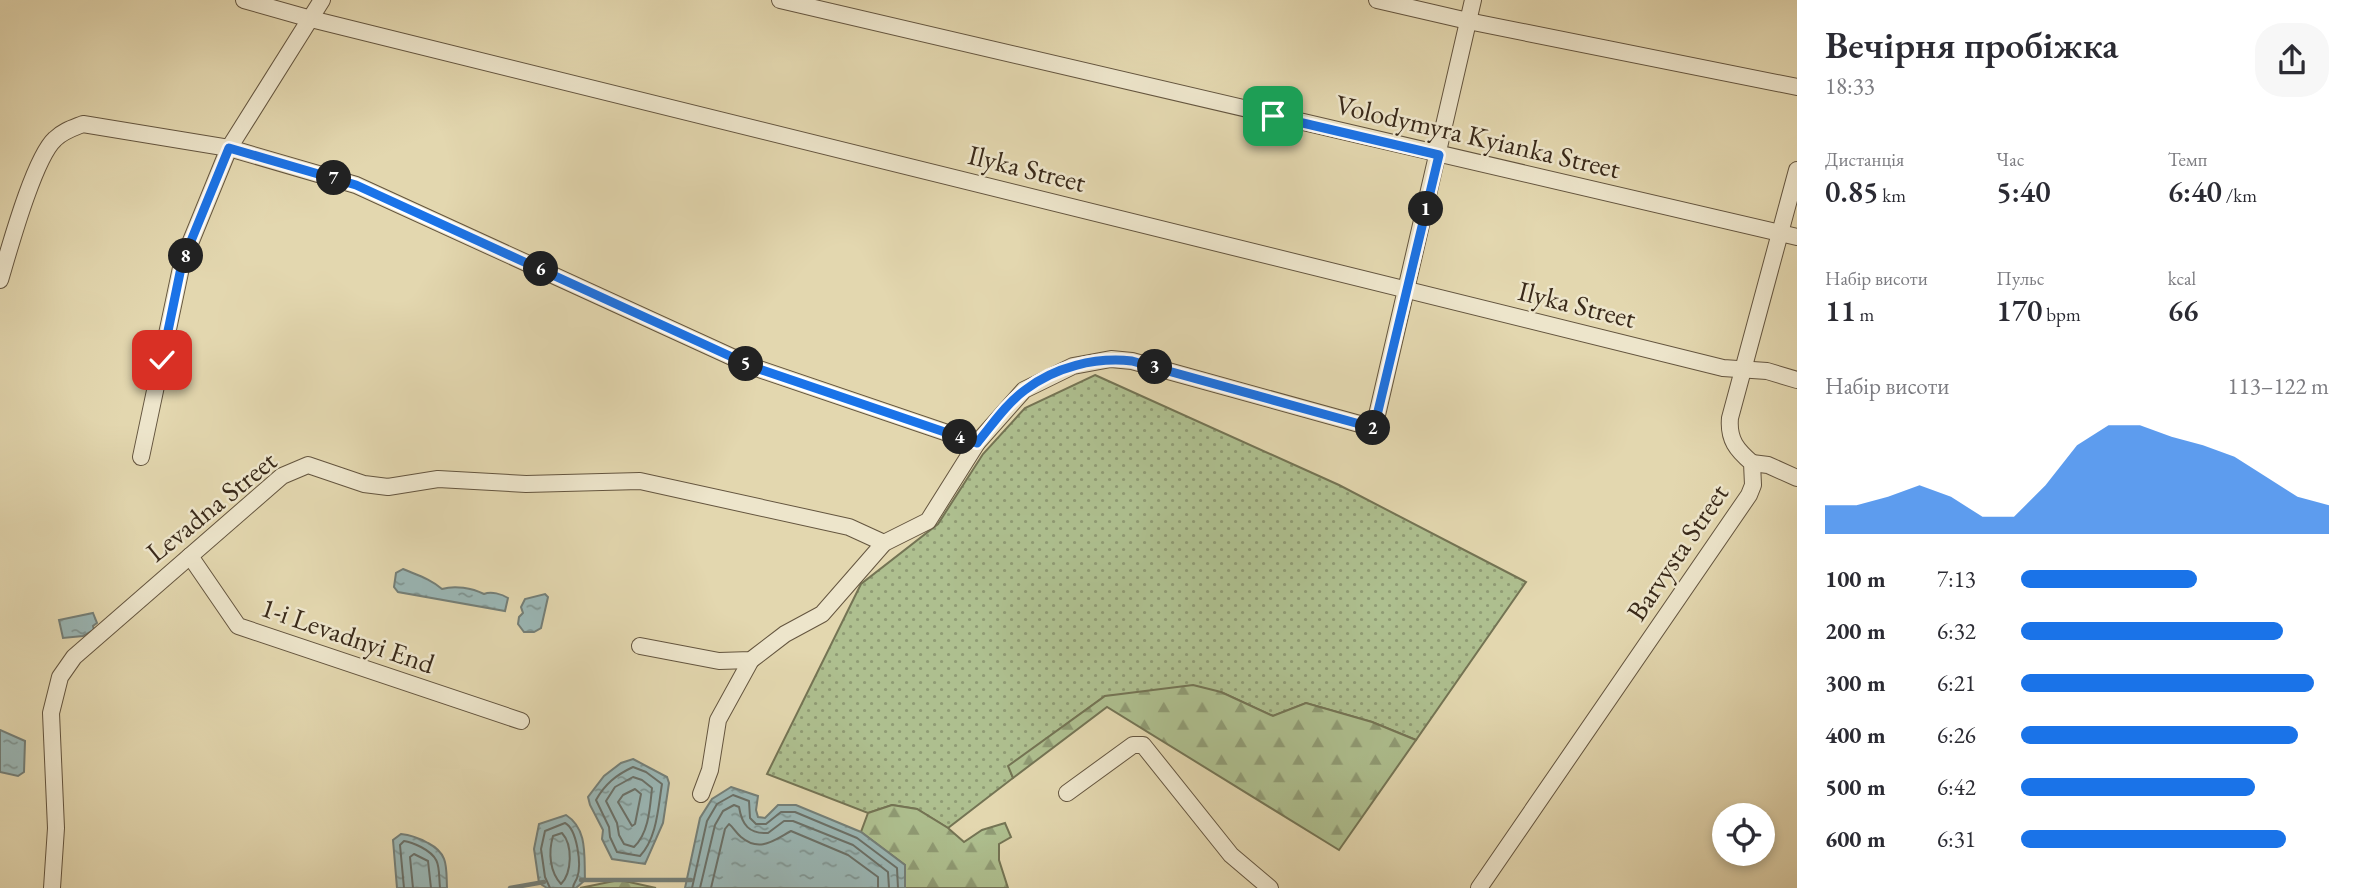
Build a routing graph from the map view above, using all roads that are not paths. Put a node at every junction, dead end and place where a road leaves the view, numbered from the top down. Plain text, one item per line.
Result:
1 (244, 0) edge
2 (322, 0) edge
3 (780, 0) edge
4 (1377, 0) edge
5 (1472, 0) edge
6 (311, 19) junction
7 (1468, 21) junction
8 (1797, 87) edge
9 (229, 148) junction
10 (1439, 155) junction
11 (1797, 170) edge
12 (1780, 233) junction
13 (1797, 237) edge
14 (0, 280) edge
15 (1406, 288) junction
16 (1745, 369) junction
17 (1797, 380) edge
18 (977, 443) junction
19 (141, 457) dead end
20 (1752, 463) junction
21 (1797, 478) edge
22 (884, 543) junction
23 (190, 556) junction
24 (640, 646) dead end
25 (751, 660) junction
26 (521, 721) dead end
27 (1067, 793) dead end
28 (701, 794) dead end
29 (52, 888) edge
30 (1270, 888) edge
31 (1479, 888) edge

1 - 6 street, Ilyka Street
2 - 6 street
3 - 10 street, Volodymyra Kyianka Street
4 - 7 street
5 - 7 street
6 - 9 street
6 - 15 street, Ilyka Street
7 - 8 street
7 - 10 street
9 - 14 street
9 - 18 street
9 - 19 street
10 - 12 street, Volodymyra Kyianka Street
10 - 15 street
11 - 12 street, Barvysta Street
12 - 13 street, Volodymyra Kyianka Street
12 - 16 street, Barvysta Street
15 - 16 street, Ilyka Street
15 - 18 street
16 - 17 street, Ilyka Street
16 - 20 street, Barvysta Street
18 - 22 street
20 - 21 street
20 - 31 street, Barvysta Street
22 - 23 street, Levadna Street
22 - 25 street
23 - 26 street, 1-i Levadnyi End
23 - 29 street, Levadna Street
24 - 25 street
25 - 28 street
27 - 30 street

